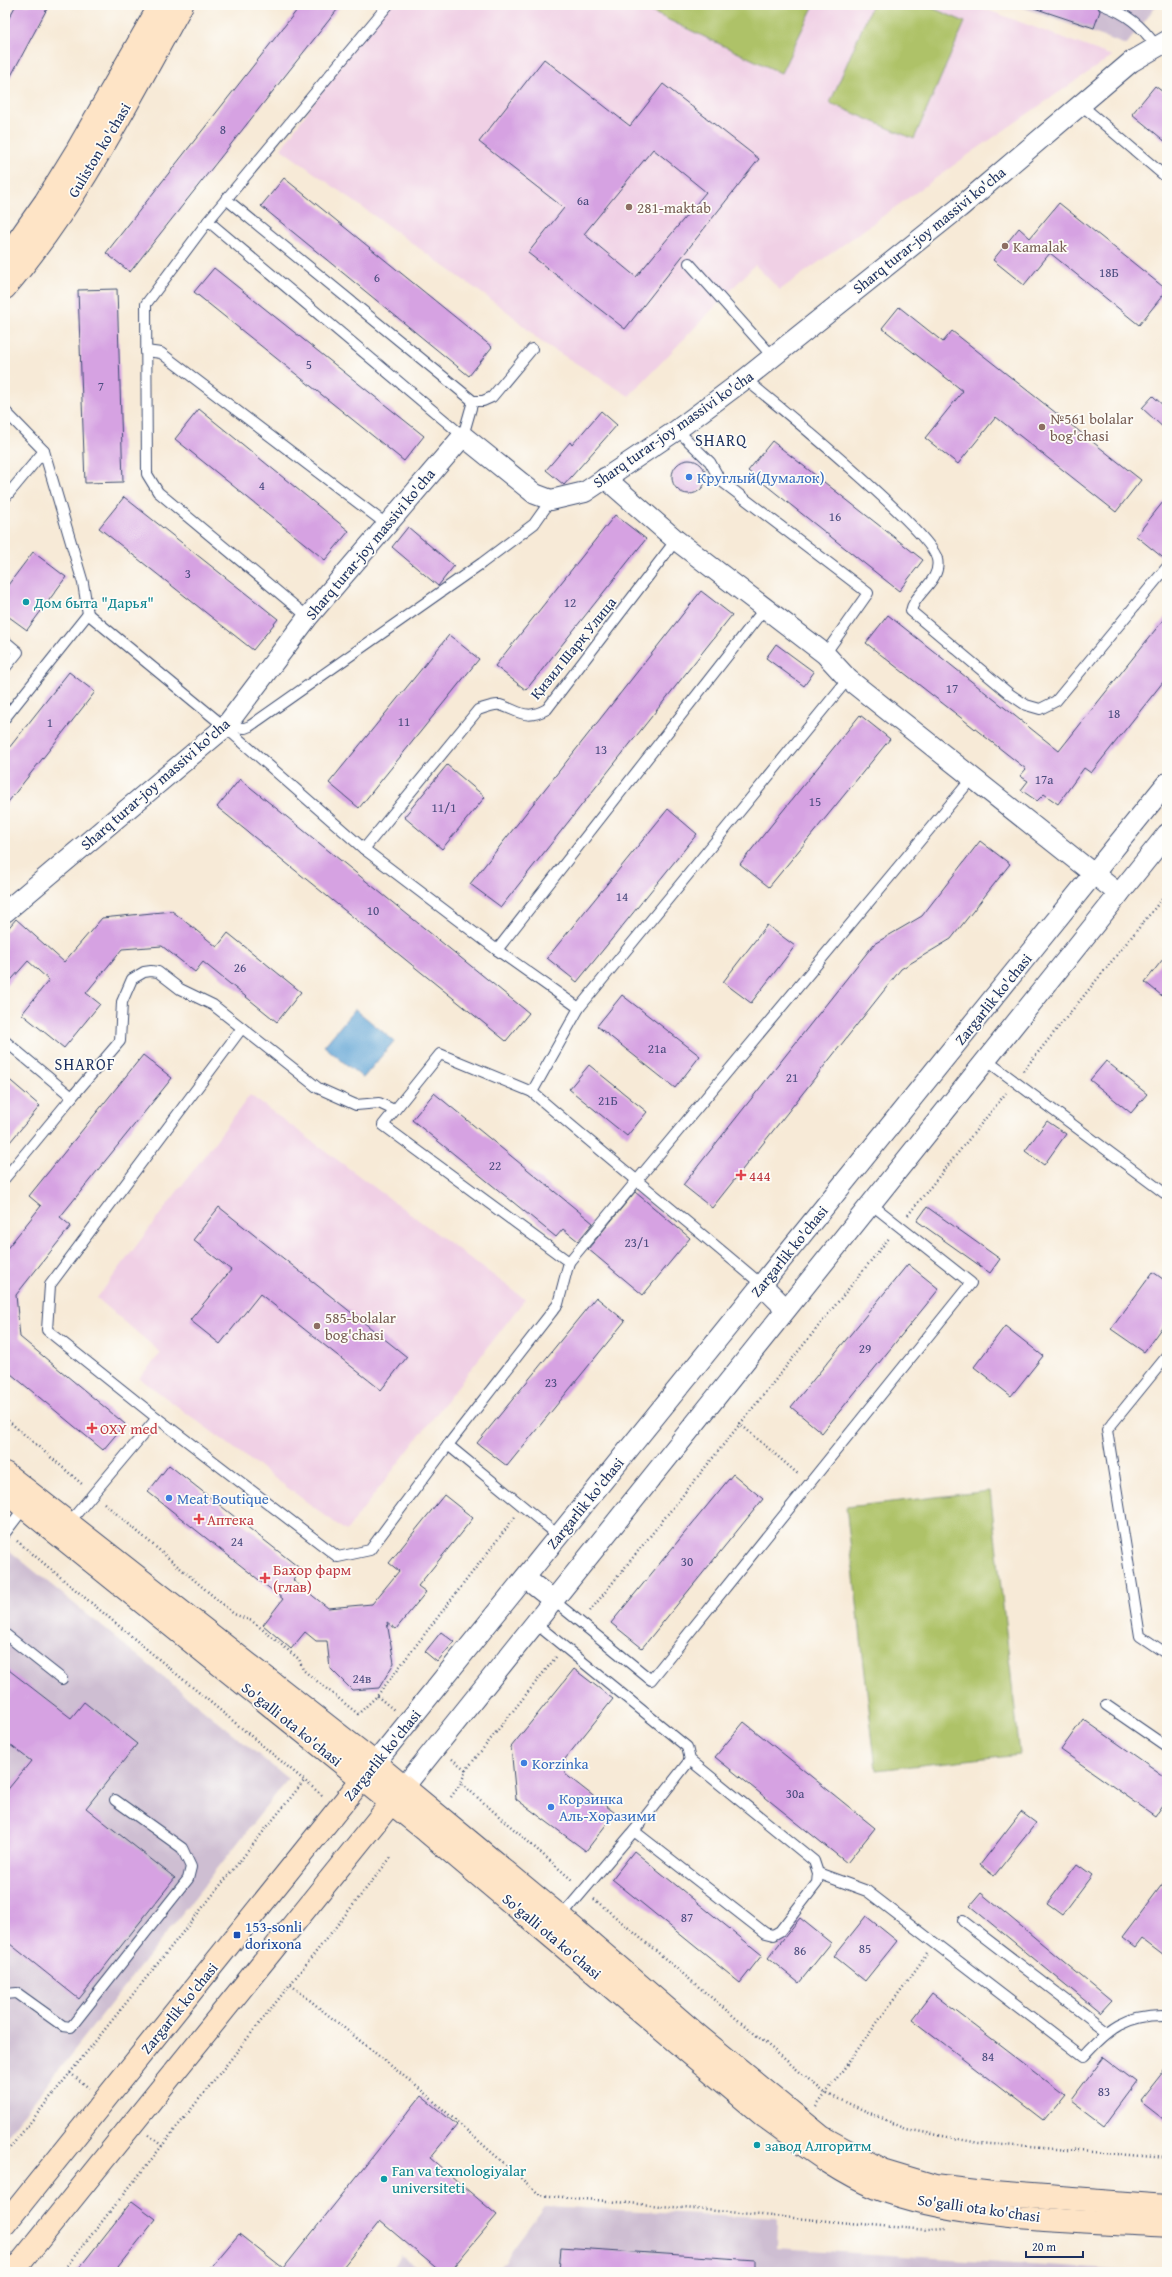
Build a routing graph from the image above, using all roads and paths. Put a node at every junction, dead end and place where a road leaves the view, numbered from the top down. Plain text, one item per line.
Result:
1 (160, 5) edge
2 (182, 5) edge
3 (388, 5) edge
4 (1103, 5) edge
5 (1162, 44) edge
6 (1080, 103) junction
7 (1167, 178) edge
8 (226, 199) junction
9 (208, 221) junction
10 (12, 254) edge
11 (689, 263) dead end
12 (5, 288) edge
13 (532, 349) dead end
14 (146, 351) junction
15 (773, 357) junction
16 (745, 379) junction
17 (473, 401) junction
18 (5, 411) edge
19 (677, 430) junction
20 (463, 436) junction
21 (44, 452) junction
22 (604, 478) junction
23 (5, 498) edge
24 (552, 500) junction
25 (386, 524) junction
26 (676, 540) junction
27 (1167, 567) edge
28 (765, 608) junction
29 (88, 614) junction
30 (308, 617) junction
31 (5, 642) edge
32 (825, 654) junction
33 (5, 668) edge
34 (848, 679) junction
35 (5, 718) edge
36 (225, 727) junction
37 (973, 777) junction
38 (1167, 783) edge
39 (1167, 834) edge
40 (364, 849) junction
41 (1093, 874) junction
42 (1167, 893) edge
43 (1119, 894) junction
44 (5, 912) edge
45 (497, 950) junction
46 (579, 1008) junction
47 (242, 1028) junction
48 (5, 1041) edge
49 (986, 1060) junction
50 (1015, 1082) junction
51 (532, 1092) junction
52 (72, 1097) junction
53 (394, 1110) junction
54 (5, 1178) edge
55 (635, 1180) junction
56 (1167, 1195) edge
57 (871, 1204) junction
58 (898, 1226) junction
59 (569, 1262) junction
60 (762, 1285) junction
61 (786, 1309) junction
62 (1167, 1356) edge
63 (5, 1418) edge
64 (157, 1418) junction
65 (739, 1423) junction
66 (448, 1444) junction
67 (5, 1473) edge
68 (809, 1484) junction
69 (93, 1494) junction
70 (11, 1499) edge
71 (522, 1508) junction
72 (63, 1530) junction
73 (5, 1532) edge
74 (559, 1536) junction
75 (525, 1578) junction
76 (553, 1600) junction
77 (581, 1622) junction
78 (535, 1623) junction
79 (5, 1634) edge
80 (564, 1645) junction
81 (1167, 1654) edge
82 (62, 1679) dead end
83 (377, 1696) junction
84 (1106, 1705) dead end
85 (395, 1712) dead end
86 (1167, 1747) edge
87 (448, 1756) dead end
88 (690, 1760) junction
89 (466, 1770) junction
90 (368, 1771) junction
91 (304, 1781) junction
92 (461, 1783) junction
93 (398, 1795) junction
94 (451, 1797) dead end
95 (115, 1800) dead end
96 (328, 1800) dead end
97 (634, 1831) junction
98 (392, 1856) dead end
99 (818, 1873) junction
100 (584, 1890) junction
101 (561, 1917) junction
102 (963, 1921) dead end
103 (934, 1943) junction
104 (291, 1985) junction
105 (5, 1994) edge
106 (1167, 2014) edge
107 (1108, 2032) junction
108 (70, 2073) junction
109 (92, 2091) dead end
110 (825, 2092) junction
111 (147, 2134) dead end
112 (162, 2146) junction
113 (5, 2154) edge
114 (1167, 2158) edge
115 (1167, 2206) edge
116 (5, 2224) edge
117 (1167, 2226) edge
118 (955, 2229) dead end
119 (13, 2272) edge
120 (62, 2272) edge

1 - 10 main road, Guliston ko'chasi
2 - 10 main road, Guliston ko'chasi
3 - 8 lane
4 - 5 lane
5 - 6 street, Sharq turar-joy massivi ko'cha
6 - 7 lane
6 - 15 street, Sharq turar-joy massivi ko'cha
8 - 9 lane
8 - 17 lane
9 - 14 lane
9 - 20 lane
10 - 12 main road, Guliston ko'chasi
11 - 15 lane
13 - 17 lane
14 - 25 lane
14 - 30 lane
15 - 16 street, Sharq turar-joy massivi ko'cha
16 - 19 street, Sharq turar-joy massivi ko'cha
16 - 27 lane
17 - 20 lane
18 - 21 lane
19 - 22 street, Sharq turar-joy massivi ko'cha
19 - 32 lane
20 - 24 street
20 - 25 street, Sharq turar-joy massivi ko'cha
21 - 23 lane
21 - 29 lane
22 - 24 street, Sharq turar-joy massivi ko'cha
22 - 26 street
24 - 36 lane
25 - 30 street, Sharq turar-joy massivi ko'cha
26 - 28 street
26 - 40 lane, Қизил Шарқ Улица
28 - 32 street
28 - 45 lane
29 - 35 lane
29 - 36 lane
30 - 36 street, Sharq turar-joy massivi ko'cha
31 - 33 lane
32 - 34 street
34 - 37 street
34 - 46 lane
36 - 40 lane
36 - 44 street, Sharq turar-joy massivi ko'cha
37 - 41 street
37 - 55 lane
38 - 41 street, Zargarlik ko'chasi
39 - 43 street
40 - 45 lane
41 - 43 street
41 - 60 street, Zargarlik ko'chasi
42 - 50 path
43 - 49 street
45 - 46 lane
46 - 51 lane
47 - 52 lane
47 - 53 lane
47 - 64 lane
48 - 52 lane
49 - 50 lane
49 - 57 street
50 - 56 lane
50 - 58 path
51 - 53 lane
51 - 55 lane
52 - 54 lane
53 - 59 lane
55 - 59 lane
55 - 60 lane
57 - 58 lane
57 - 61 street
58 - 65 path
58 - 68 lane
59 - 66 lane
60 - 61 street
60 - 74 street, Zargarlik ko'chasi
61 - 76 street
62 - 81 lane
63 - 69 path
64 - 66 lane
64 - 69 lane
65 - 68 path
65 - 77 path
66 - 71 lane
67 - 72 main road, So'galli ota ko'chasi
68 - 77 lane
69 - 72 lane
69 - 83 path
70 - 72 main road, So'galli ota ko'chasi
70 - 73 lane
71 - 74 lane
71 - 83 path
72 - 90 main road, So'galli ota ko'chasi
73 - 91 path
74 - 75 street, Zargarlik ko'chasi
75 - 76 street
75 - 90 street, Zargarlik ko'chasi
76 - 77 lane
76 - 78 street
78 - 80 lane
78 - 93 street
79 - 82 lane
80 - 88 lane
80 - 89 path
83 - 85 path
84 - 86 lane
87 - 89 path
88 - 97 lane
88 - 99 lane
89 - 92 path
90 - 93 main road, So'galli ota ko'chasi
90 - 116 main road, Zargarlik ko'chasi
91 - 96 path
91 - 108 path
92 - 94 path
92 - 100 path
93 - 101 main road, So'galli ota ko'chasi
93 - 117 main road, So'galli ota ko'chasi
93 - 119 main road
95 - 105 lane
97 - 99 lane
97 - 100 lane
98 - 104 path
99 - 103 lane
100 - 101 lane
100 - 110 path
101 - 115 main road, So'galli ota ko'chasi
102 - 107 lane
103 - 107 lane
103 - 110 path
104 - 112 path
104 - 118 path
106 - 107 lane
108 - 109 path
108 - 113 path
110 - 114 path
111 - 112 path
112 - 120 path

